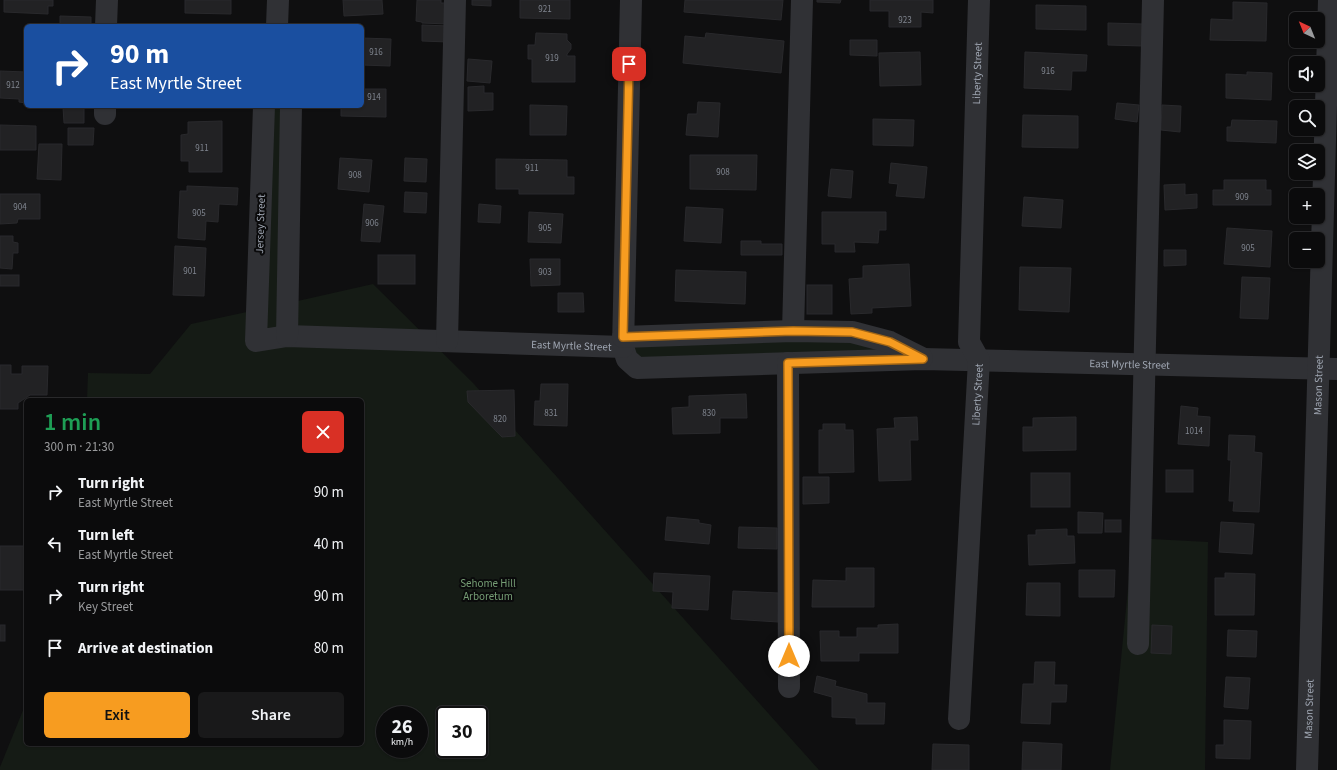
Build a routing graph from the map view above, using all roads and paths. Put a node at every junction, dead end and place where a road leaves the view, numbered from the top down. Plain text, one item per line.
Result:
1 (107, 0) edge
2 (278, 0) edge
3 (455, 0) edge
4 (631, 0) edge
5 (802, 0) edge
6 (979, 0) edge
7 (1153, 0) edge
8 (1329, 0) edge
9 (106, 24) edge
10 (277, 24) edge
11 (264, 108) edge
12 (291, 108) edge
13 (793, 331) junction
14 (287, 336) junction
15 (256, 341) joint
16 (447, 341) junction
17 (623, 342) junction
18 (923, 359) junction
19 (979, 360) junction
20 (788, 363) junction
21 (1145, 364) junction
22 (1328, 369) edge
23 (1138, 644) dead end
24 (790, 687) dead end
25 (959, 719) dead end
26 (1307, 770) edge

1 - 9 street
2 - 10 street
3 - 16 street
4 - 17 street
5 - 13 street
6 - 19 street, Liberty Street
7 - 21 street
8 - 22 street, Mason Street
11 - 15 street, Jersey Street
12 - 14 street
13 - 17 street, East Myrtle Street
13 - 18 street, East Myrtle Street
14 - 15 street, East Myrtle Street
14 - 16 street, East Myrtle Street
16 - 17 street, East Myrtle Street
17 - 20 street, East Myrtle Street
18 - 19 street, East Myrtle Street
18 - 20 street, East Myrtle Street
19 - 21 street, East Myrtle Street
19 - 25 street, Liberty Street
20 - 24 street
21 - 22 street, East Myrtle Street
21 - 23 street
22 - 26 street, Mason Street

